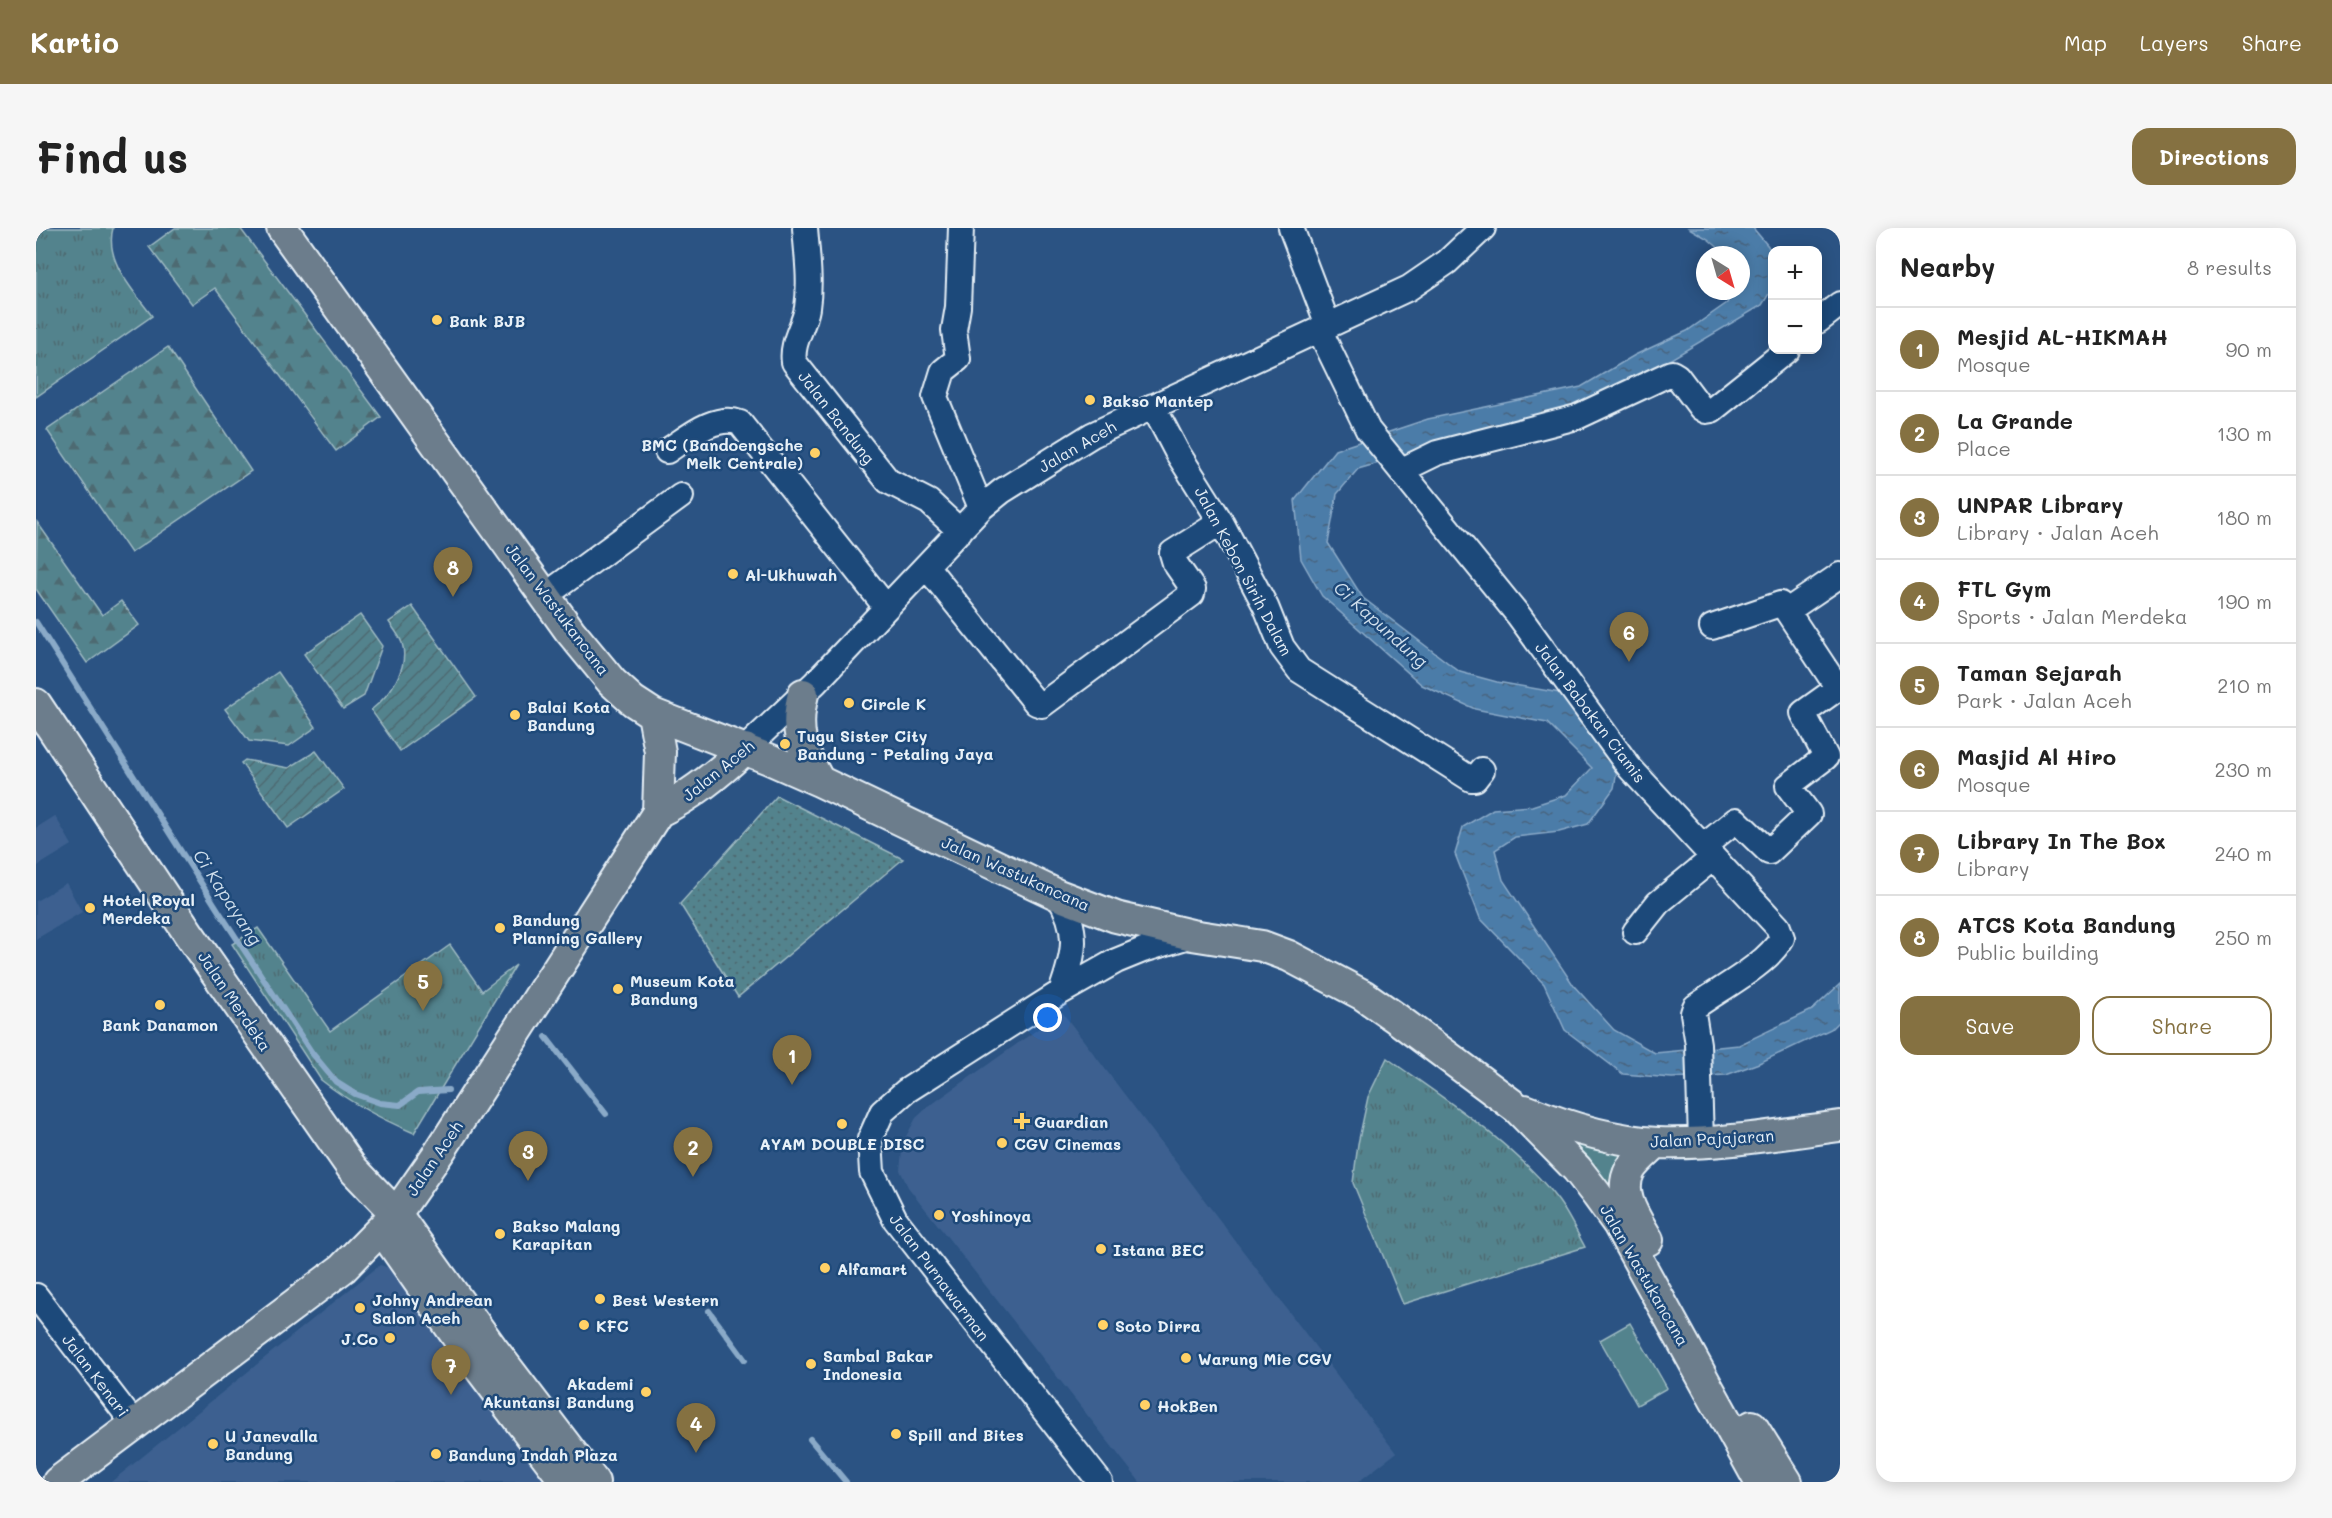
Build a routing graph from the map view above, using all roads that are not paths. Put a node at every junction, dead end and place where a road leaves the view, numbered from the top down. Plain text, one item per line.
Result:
1 (282, 228) edge
2 (806, 228) edge
3 (961, 228) edge
4 (1291, 228) edge
5 (1483, 228) edge
6 (1840, 304) edge
7 (1822, 318) edge
8 (1324, 328) junction
9 (1782, 354) edge
10 (1153, 406) junction
11 (666, 451) dead end
12 (1400, 468) junction
13 (681, 496) dead end
14 (981, 508) junction
15 (1221, 522) junction
16 (960, 531) junction
17 (926, 566) junction
18 (1840, 576) edge
19 (546, 595) junction
20 (886, 607) junction
21 (1788, 611) junction
22 (1712, 627) dead end
23 (803, 694) junction
24 (36, 704) edge
25 (653, 714) junction
26 (745, 749) junction
27 (1482, 770) dead end
28 (819, 781) junction
29 (658, 812) junction
30 (1709, 852) junction
31 (1058, 895) junction
32 (1635, 932) dead end
33 (1192, 934) junction
34 (1061, 992) junction
35 (1517, 1107) junction
36 (1840, 1126) edge
37 (1701, 1141) junction
38 (1656, 1143) junction
39 (389, 1221) junction
40 (36, 1296) edge
41 (135, 1425) junction
42 (58, 1482) edge
43 (566, 1482) edge
44 (594, 1482) edge
45 (1100, 1482) edge
46 (1760, 1482) edge
47 (1787, 1482) edge

1 - 19 main road, Jalan Wastukancana
2 - 16 street, Jalan Bandung
3 - 14 street
4 - 8 street, Jalan Babakan Ciamis
5 - 8 street, Jalan Aceh
6 - 7 street
8 - 10 street, Jalan Aceh
8 - 12 street, Jalan Babakan Ciamis
9 - 12 street
10 - 14 street, Jalan Aceh
10 - 15 street, Jalan Kebon Sirih Dalam
11 - 20 street
12 - 30 street, Jalan Babakan Ciamis
13 - 19 street
14 - 16 street, Jalan Aceh
15 - 17 street
15 - 27 street, Jalan Kebon Sirih Dalam
16 - 17 street, Jalan Aceh
17 - 20 street, Jalan Aceh
18 - 21 street
19 - 25 main road, Jalan Wastukancana
20 - 23 street, Jalan Aceh
21 - 22 street
21 - 30 street
23 - 26 street, Jalan Aceh
23 - 28 main road
24 - 39 main road, Jalan Merdeka
25 - 26 main road, Jalan Wastukancana
25 - 29 main road
26 - 28 main road, Jalan Wastukancana
26 - 29 main road, Jalan Aceh
28 - 31 main road, Jalan Wastukancana
29 - 39 main road, Jalan Aceh
30 - 32 street
30 - 37 street, Jalan Babakan Ciamis
31 - 33 main road, Jalan Wastukancana
31 - 34 street
33 - 34 street, Jalan Purnawarman
33 - 35 main road, Jalan Wastukancana
34 - 45 street, Jalan Purnawarman
35 - 38 main road, Jalan Pajajaran
35 - 46 main road, Jalan Wastukancana
36 - 37 main road, Jalan Pajajaran
37 - 38 main road, Jalan Pajajaran
38 - 47 main road, Jalan Wastukancana
39 - 41 main road, Jalan Aceh
39 - 43 main road, Jalan Merdeka
39 - 44 main road, Jalan Merdeka
40 - 41 street, Jalan Kenari
41 - 42 main road, Jalan Aceh

